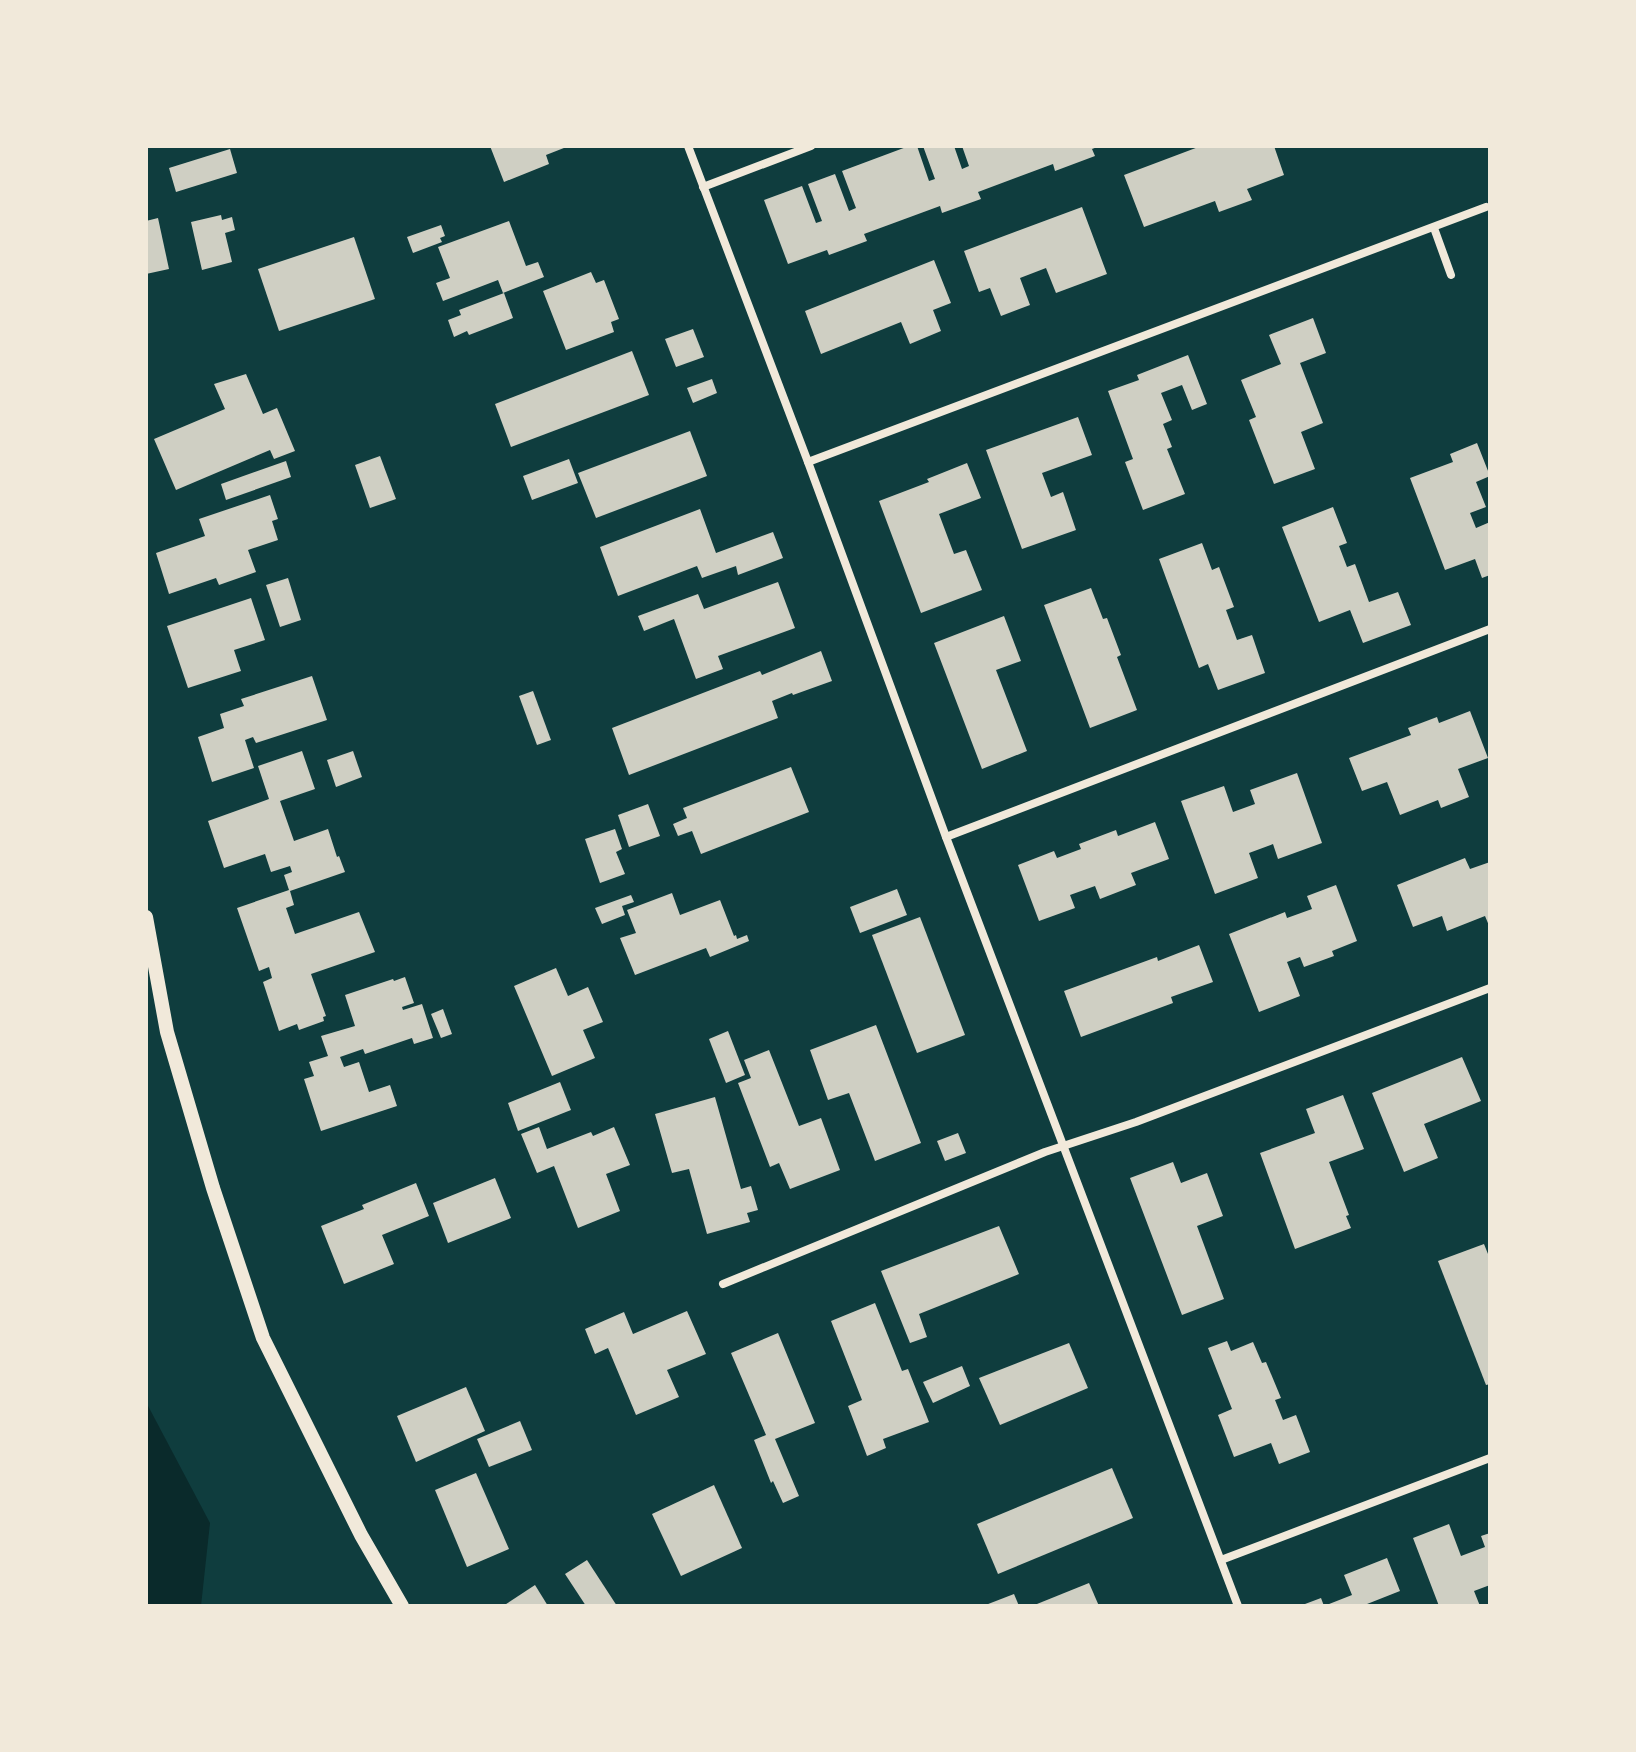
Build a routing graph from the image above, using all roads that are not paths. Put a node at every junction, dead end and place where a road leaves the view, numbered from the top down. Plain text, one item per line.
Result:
1 (688, 146) edge
2 (811, 146) edge
3 (703, 187) junction
4 (1486, 207) dead end
5 (1434, 228) junction
6 (1451, 275) dead end
7 (808, 462) junction
8 (1490, 629) edge
9 (946, 837) junction
10 (146, 917) edge
11 (1490, 988) edge
12 (1064, 1146) junction
13 (723, 1284) dead end
14 (1490, 1458) edge
15 (1221, 1560) junction
16 (402, 1606) edge
17 (1238, 1606) edge

1 - 3 street
2 - 3 street
3 - 7 street
4 - 5 street
5 - 6 street
5 - 7 street
7 - 9 street
8 - 9 street
9 - 12 street
10 - 16 street
11 - 12 street
12 - 13 street
12 - 15 street
14 - 15 street
15 - 17 street

